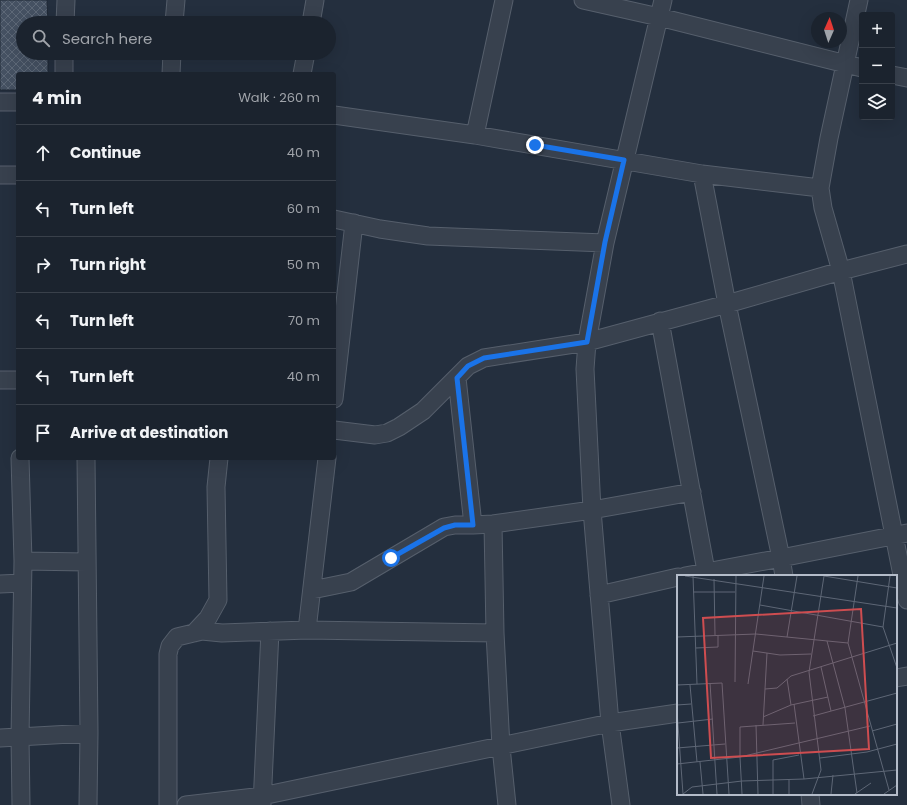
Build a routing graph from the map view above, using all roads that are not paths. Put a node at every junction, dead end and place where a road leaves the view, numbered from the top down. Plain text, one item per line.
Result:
1 (66, 0) edge
2 (176, 0) edge
3 (315, 0) edge
4 (504, 0) edge
5 (584, 0) edge
6 (663, 0) edge
7 (858, 0) edge
8 (65, 16) edge
9 (175, 16) edge
10 (312, 16) edge
11 (659, 17) junction
12 (64, 60) edge
13 (171, 60) edge
14 (305, 60) edge
15 (844, 64) junction
16 (859, 67) edge
17 (64, 72) edge
18 (170, 72) edge
19 (302, 72) edge
20 (895, 76) edge
21 (907, 78) edge
22 (0, 102) edge
23 (16, 102) edge
24 (336, 115) edge
25 (475, 135) junction
26 (624, 160) junction
27 (702, 174) junction
28 (0, 175) edge
29 (16, 175) edge
30 (820, 188) junction
31 (336, 219) edge
32 (354, 223) junction
33 (605, 242) junction
34 (907, 254) edge
35 (841, 271) junction
36 (727, 304) junction
37 (660, 321) junction
38 (587, 342) junction
39 (457, 378) junction
40 (0, 380) edge
41 (16, 380) edge
42 (336, 381) edge
43 (336, 430) edge
44 (20, 460) edge
45 (86, 460) edge
46 (219, 460) edge
47 (327, 460) edge
48 (692, 492) junction
49 (592, 510) junction
50 (493, 524) junction
51 (473, 525) junction
52 (901, 534) edge
53 (781, 558) junction
54 (23, 561) junction
55 (87, 562) junction
56 (706, 571) junction
57 (689, 575) edge
58 (784, 575) edge
59 (677, 577) edge
60 (22, 583) junction
61 (0, 584) edge
62 (312, 590) junction
63 (599, 595) junction
64 (907, 600) edge
65 (308, 630) junction
66 (270, 631) junction
67 (194, 633) junction
68 (495, 633) junction
69 (907, 676) edge
70 (897, 678) edge
71 (677, 713) edge
72 (610, 723) junction
73 (88, 733) junction
74 (20, 737) junction
75 (0, 738) edge
76 (501, 747) junction
77 (810, 795) edge
78 (262, 800) edge
79 (21, 805) edge
80 (88, 805) edge
81 (168, 805) edge
82 (186, 805) edge
83 (508, 805) edge
84 (621, 805) edge
85 (811, 805) edge

1 - 8 street
2 - 9 street
3 - 10 street
4 - 25 street
5 - 11 street
6 - 11 street
7 - 15 street
11 - 15 street
11 - 26 street
12 - 17 street
13 - 18 street
14 - 19 street
15 - 16 street
15 - 30 street
20 - 21 street
22 - 23 street
24 - 25 street
25 - 26 street
26 - 27 street
26 - 33 street
27 - 30 street
27 - 36 street
28 - 29 street
30 - 35 street
31 - 32 street
32 - 33 street
32 - 42 street
33 - 38 street
34 - 35 street
35 - 36 street
35 - 52 street
36 - 37 street
36 - 53 street
37 - 38 street
37 - 48 street
38 - 39 street
38 - 49 street
39 - 43 street
39 - 51 street
40 - 41 street
44 - 54 street
45 - 55 street
46 - 67 street
47 - 62 street
48 - 49 street
48 - 56 street
49 - 50 street
49 - 63 street
50 - 51 street
50 - 68 street
51 - 62 street
52 - 53 street
52 - 64 street
53 - 56 street
53 - 58 street
54 - 55 street
54 - 60 street
55 - 73 street
56 - 57 street
59 - 63 street
60 - 61 street
60 - 74 street
62 - 65 street
63 - 72 street
65 - 66 street
65 - 68 street
66 - 67 street
66 - 78 street
67 - 81 street
68 - 76 street
69 - 70 street
71 - 72 street
72 - 76 street
72 - 84 street
73 - 74 street
73 - 80 street
74 - 75 street
74 - 79 street
76 - 78 street
76 - 83 street
77 - 85 street
78 - 82 street

